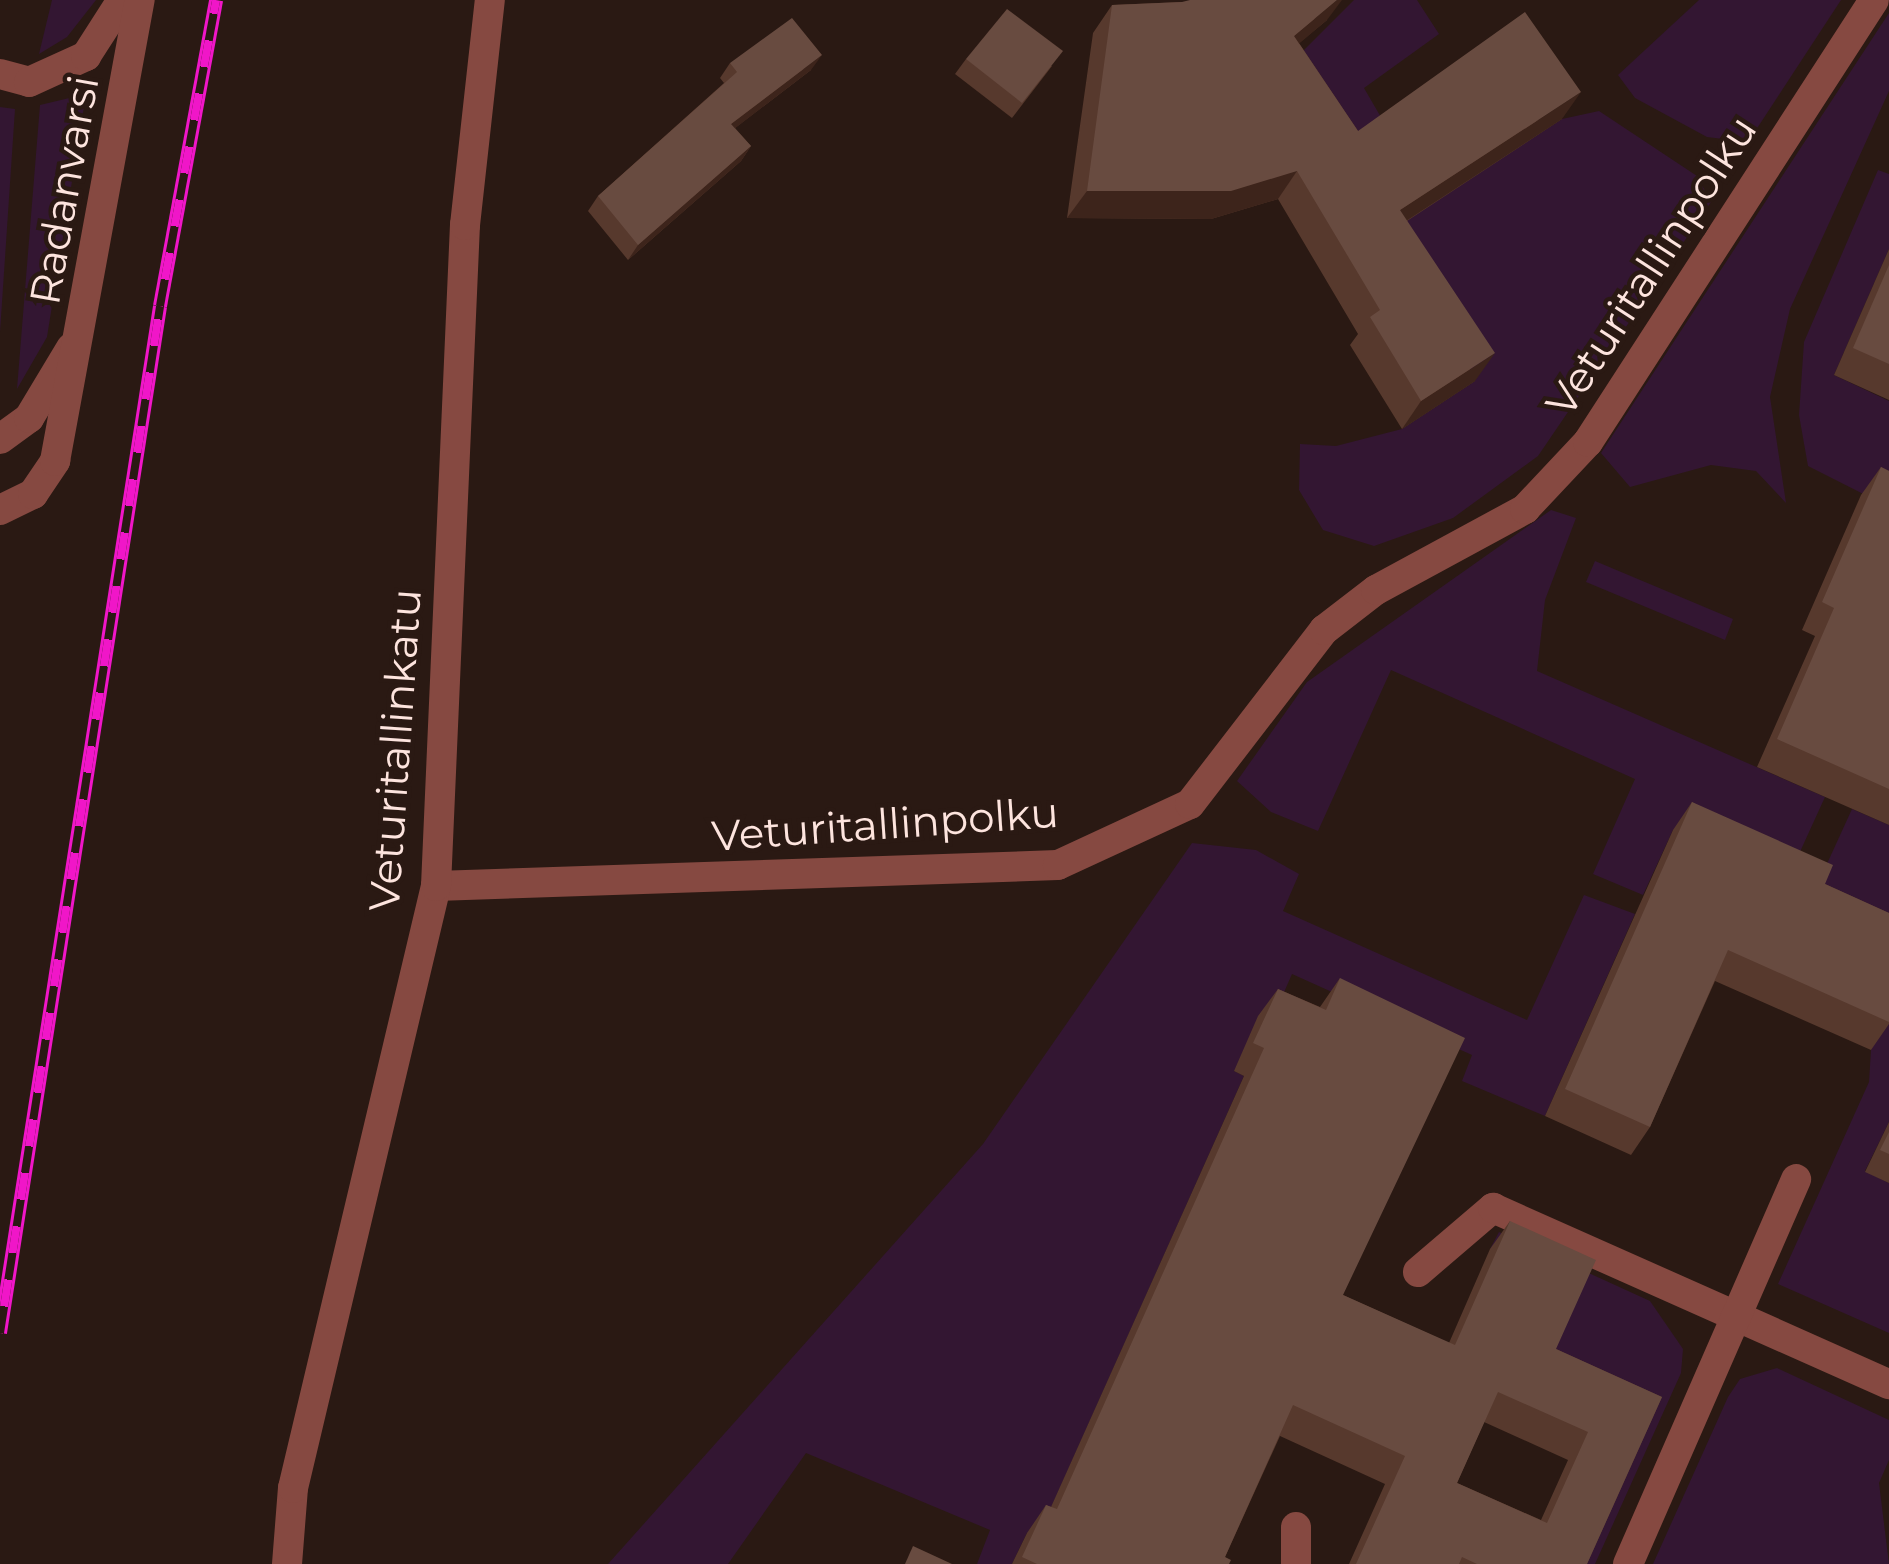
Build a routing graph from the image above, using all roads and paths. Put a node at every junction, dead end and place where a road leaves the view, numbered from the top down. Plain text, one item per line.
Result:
1 (122, 0) edge
2 (140, 0) edge
3 (490, 0) edge
4 (1874, 0) edge
5 (0, 74) edge
6 (84, 324) junction
7 (0, 439) edge
8 (0, 510) edge
9 (436, 886) junction
10 (1796, 1179) dead end
11 (1418, 1272) dead end
12 (1738, 1318) junction
13 (1889, 1384) edge
14 (1296, 1527) dead end
15 (287, 1564) edge
16 (1296, 1564) edge
17 (1628, 1564) edge

1 - 5 street, Radanvarsi
2 - 6 street, Radanvarsi
3 - 9 street, Veturitallinkatu
4 - 9 street, Veturitallinpolku
6 - 7 street
6 - 8 street, Radanvarsi
9 - 15 street, Veturitallinkatu
10 - 12 street
11 - 12 street
12 - 13 street
12 - 17 street
14 - 16 street

